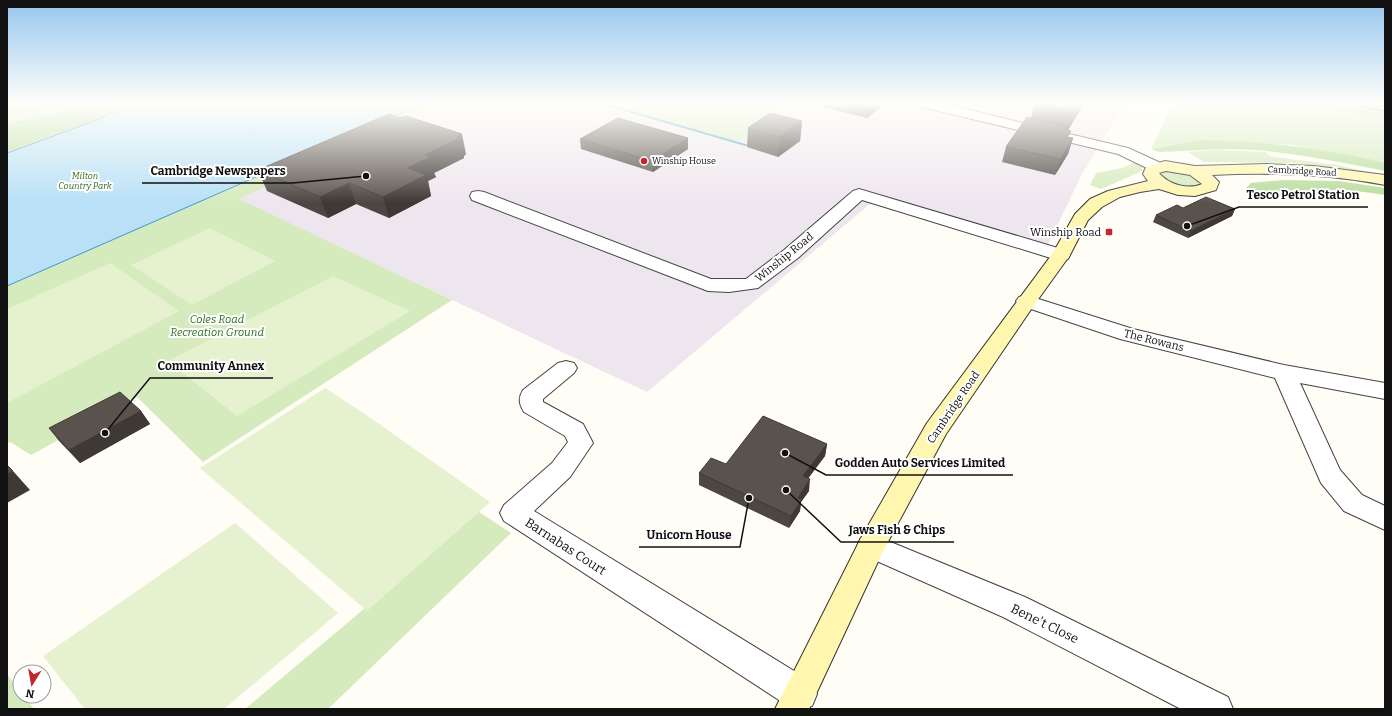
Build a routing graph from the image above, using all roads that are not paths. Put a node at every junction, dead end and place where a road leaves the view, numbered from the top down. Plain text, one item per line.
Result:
1 (1062, 136) edge
2 (1195, 171) junction
3 (1160, 176) junction
4 (1385, 180) edge
5 (478, 196) dead end
6 (1061, 255) junction
7 (1026, 300) junction
8 (566, 368) dead end
9 (1284, 373) junction
10 (1385, 391) edge
11 (1385, 519) edge
12 (871, 546) junction
13 (796, 702) edge
14 (1216, 709) edge

1 - 3 street
2 - 3 street, Cambridge Road
2 - 3 street
2 - 4 street, Cambridge Road
3 - 6 street, Cambridge Road
5 - 6 street, Winship Road
6 - 7 street, Cambridge Road
7 - 9 street, The Rowans
7 - 12 street, Cambridge Road
8 - 13 street, Barnabas Court
9 - 10 street, The Rowans
9 - 11 street
12 - 13 street, Cambridge Road
12 - 14 street, Bene't Close

